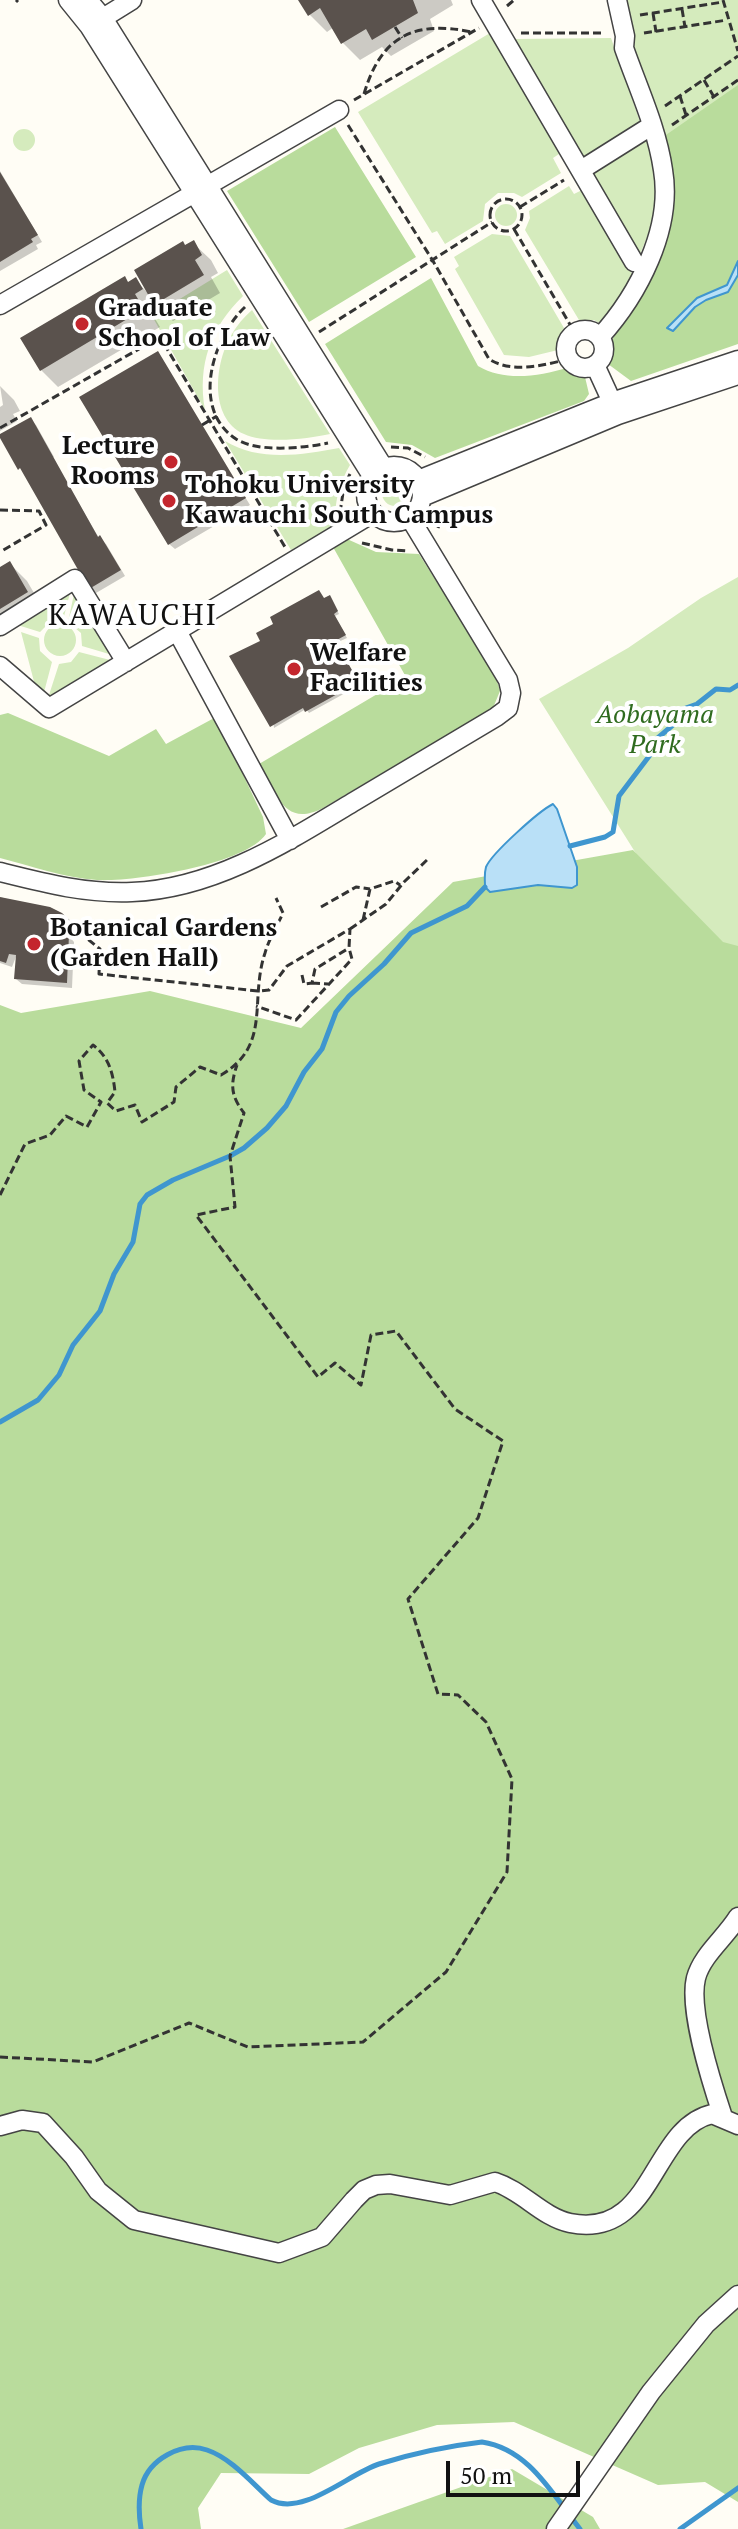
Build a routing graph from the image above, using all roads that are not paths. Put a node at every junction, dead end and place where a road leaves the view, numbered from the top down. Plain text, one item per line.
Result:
1 (68, 0) edge
2 (88, 0) edge
3 (132, 0) edge
4 (481, 0) edge
5 (103, 18) junction
6 (622, 22) edge
7 (339, 110) road end
8 (652, 126) junction
9 (581, 170) junction
10 (201, 189) junction
11 (634, 262) dead end
12 (0, 305) edge
13 (600, 337) junction
14 (738, 360) edge
15 (595, 365) junction
16 (738, 375) edge
17 (612, 402) junction
18 (378, 472) junction
19 (420, 488) junction
20 (373, 513) junction
21 (410, 518) junction
22 (0, 626) edge
23 (177, 631) junction
24 (126, 662) junction
25 (0, 666) edge
26 (290, 840) junction
27 (0, 872) edge
28 (738, 1917) edge
29 (730, 2121) edge
30 (0, 2126) edge
31 (738, 2295) edge
32 (556, 2529) edge

1 - 10 street
2 - 5 street
3 - 5 street
4 - 9 street
5 - 10 street
6 - 8 street
7 - 10 street
8 - 9 street
8 - 13 street
9 - 11 street
10 - 12 street
10 - 18 street
13 - 15 street
13 - 15 street
14 - 17 street
15 - 17 street
16 - 19 street
17 - 19 street
18 - 19 street
18 - 20 street
19 - 21 street
20 - 21 street
20 - 23 street
21 - 26 street
22 - 24 street
23 - 24 street
23 - 26 street
24 - 25 street
26 - 27 street
28 - 29 street
29 - 30 street
31 - 32 street

